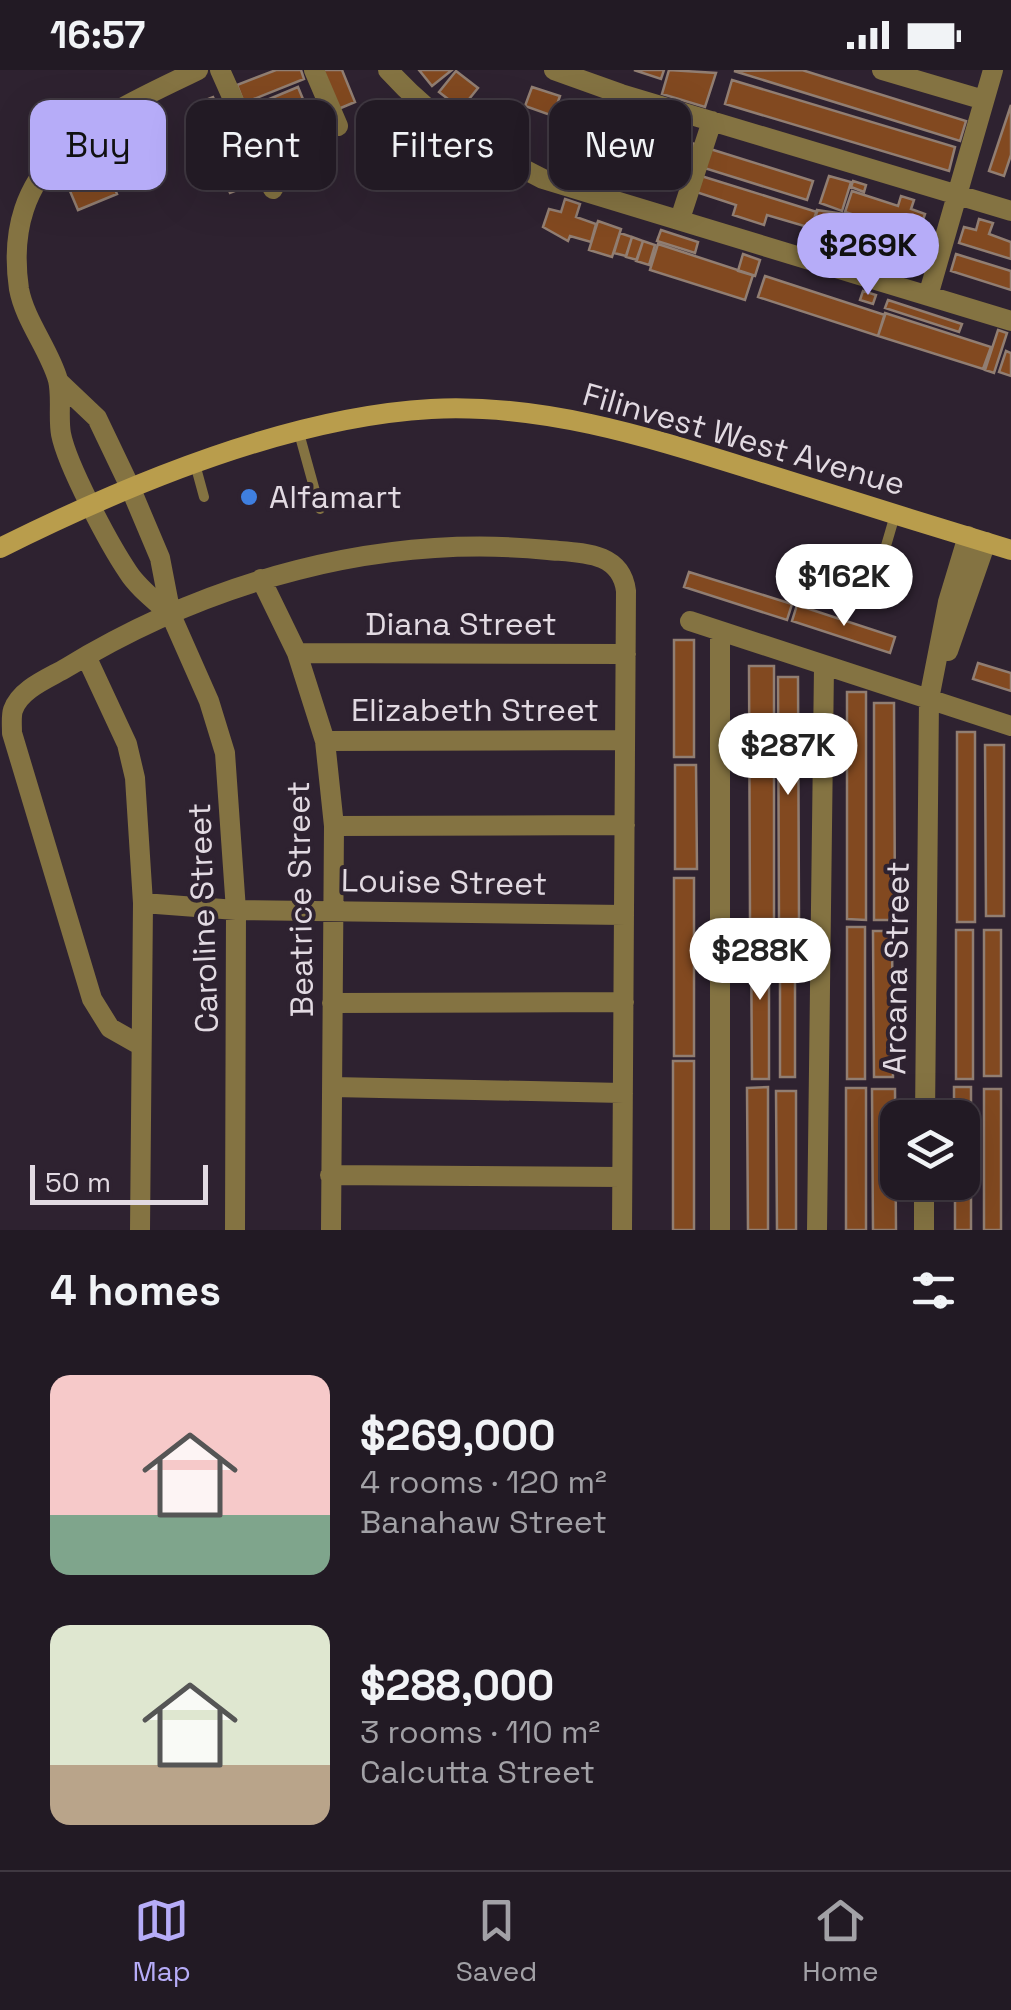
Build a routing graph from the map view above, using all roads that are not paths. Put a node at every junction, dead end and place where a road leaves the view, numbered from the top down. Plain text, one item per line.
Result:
1 (198, 70) edge
2 (220, 70) edge
3 (314, 70) edge
4 (388, 70) edge
5 (554, 70) edge
6 (882, 70) edge
7 (992, 70) edge
8 (233, 100) edge
9 (984, 100) junction
10 (712, 121) junction
11 (338, 126) dead end
12 (958, 194) junction
13 (1011, 211) edge
14 (680, 219) junction
15 (928, 296) junction
16 (1011, 321) edge
17 (58, 381) junction
18 (299, 434) junction
19 (195, 464) junction
20 (130, 486) junction
21 (204, 497) dead end
22 (92, 502) junction
23 (320, 509) dead end
24 (896, 514) junction
25 (977, 539) junction
26 (0, 548) edge
27 (1011, 550) edge
28 (883, 556) dead end
29 (262, 579) junction
30 (171, 615) junction
31 (690, 621) dead end
32 (720, 632) junction
33 (297, 653) junction
34 (626, 654) junction
35 (86, 656) junction
36 (824, 666) junction
37 (929, 699) junction
38 (6, 710) edge
39 (1011, 726) edge
40 (325, 740) junction
41 (625, 740) junction
42 (624, 825) junction
43 (334, 826) junction
44 (142, 904) junction
45 (236, 910) junction
46 (331, 910) junction
47 (624, 915) junction
48 (624, 1002) junction
49 (332, 1004) junction
50 (140, 1046) junction
51 (333, 1087) junction
52 (623, 1093) junction
53 (925, 1100) edge
54 (330, 1174) junction
55 (622, 1177) junction
56 (924, 1200) edge
57 (140, 1230) edge
58 (235, 1230) edge
59 (330, 1230) edge
60 (622, 1230) edge
61 (720, 1230) edge
62 (817, 1230) edge
63 (924, 1230) edge

1 - 17 street
2 - 8 street
3 - 11 street
4 - 14 street
5 - 10 street
6 - 9 street
7 - 9 street
9 - 12 street
10 - 12 street
10 - 14 street
12 - 13 street
12 - 15 street
14 - 15 street
15 - 16 street
17 - 20 street
17 - 22 street
18 - 19 street, Filinvest West Avenue
18 - 23 lane
18 - 24 street, Filinvest West Avenue
19 - 20 street, Filinvest West Avenue
19 - 21 lane
20 - 22 street, Filinvest West Avenue
20 - 30 street
22 - 26 street, Filinvest West Avenue
22 - 30 street
24 - 25 street, Filinvest West Avenue
24 - 28 lane
25 - 27 street, Filinvest West Avenue
25 - 37 street, Arcana Street
29 - 30 street
29 - 33 street, Beatrice Street
29 - 34 street
30 - 35 street
30 - 45 street, Caroline Street
31 - 32 street
32 - 36 street
32 - 61 street
33 - 34 street, Diana Street
33 - 40 street, Beatrice Street
34 - 41 street
35 - 38 street
35 - 44 street
36 - 37 street
36 - 62 street
37 - 39 street
37 - 53 street, Arcana Street
38 - 50 street
40 - 41 street, Elizabeth Street
40 - 43 street, Beatrice Street
41 - 42 street
42 - 43 street
42 - 47 street
43 - 46 street, Beatrice Street
44 - 45 street, Louise Street
44 - 50 street
45 - 46 street, Louise Street
45 - 58 street, Caroline Street
46 - 47 street, Louise Street
46 - 49 street, Beatrice Street
47 - 48 street
48 - 49 street
48 - 52 street
49 - 51 street, Beatrice Street
50 - 57 street
51 - 52 street
51 - 54 street, Beatrice Street
52 - 55 street
54 - 55 street
54 - 59 street, Beatrice Street
55 - 60 street
56 - 63 street

